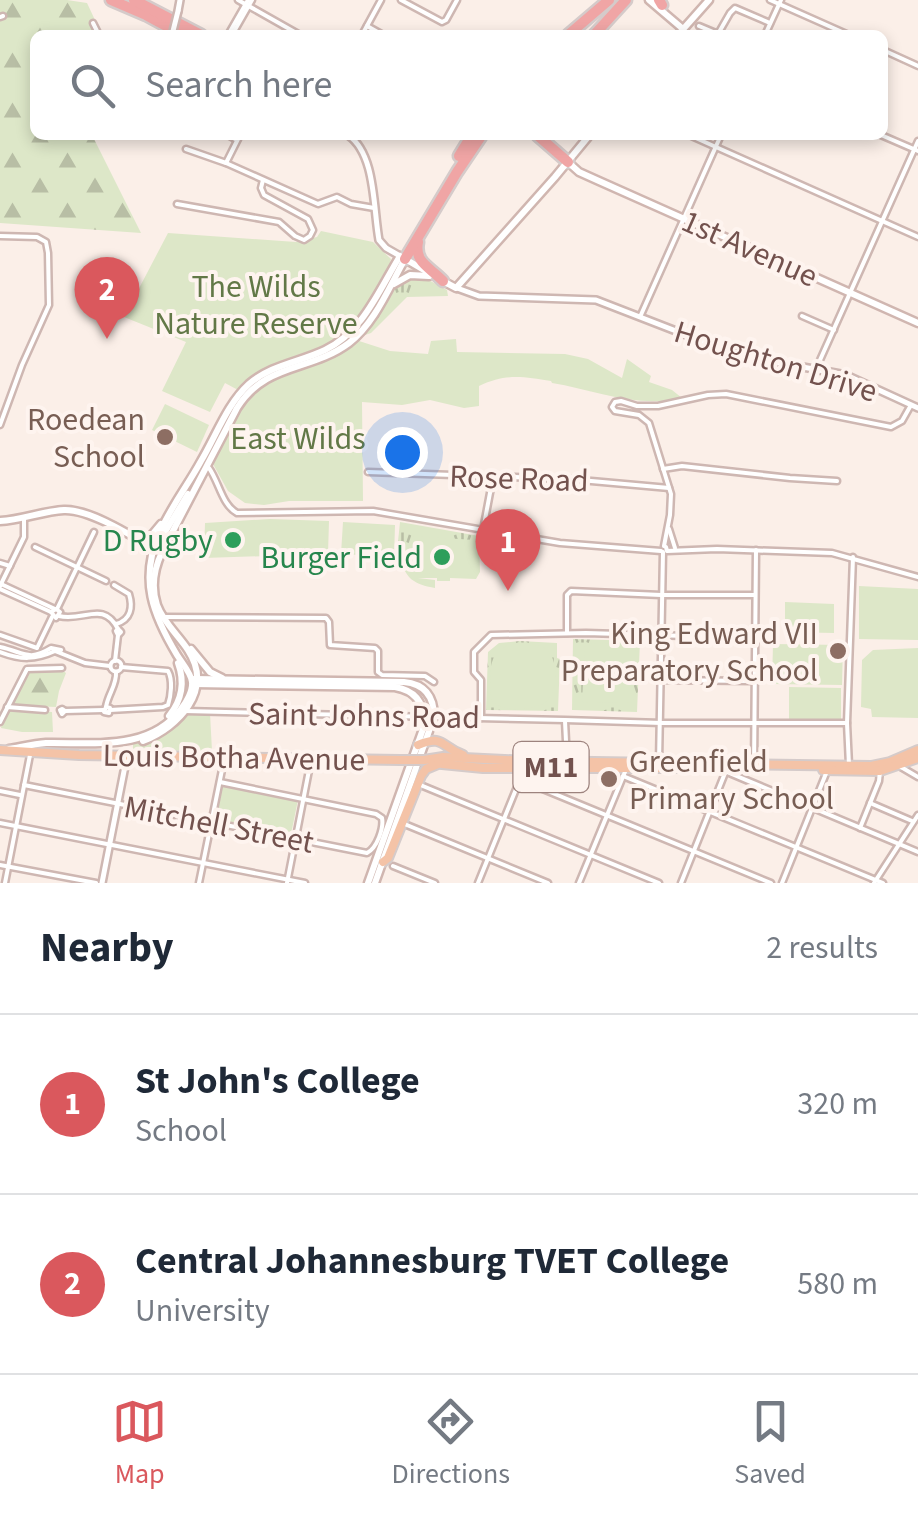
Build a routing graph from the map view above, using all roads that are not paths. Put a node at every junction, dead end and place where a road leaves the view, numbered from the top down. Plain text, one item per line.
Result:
1 (112, 0) edge
2 (134, 0) edge
3 (180, 0) edge
4 (238, 0) edge
5 (381, 0) edge
6 (402, 0) edge
7 (458, 0) edge
8 (612, 0) edge
9 (626, 0) edge
10 (709, 0) edge
11 (770, 0) edge
12 (657, 1) edge
13 (248, 2) edge
14 (780, 2) edge
15 (93, 23) dead end
16 (770, 24) junction
17 (367, 26) junction
18 (699, 26) dead end
19 (96, 30) edge
20 (173, 30) edge
21 (174, 30) edge
22 (191, 30) edge
23 (233, 30) edge
24 (292, 30) edge
25 (365, 30) edge
26 (374, 30) edge
27 (574, 30) edge
28 (586, 30) edge
29 (599, 30) edge
30 (679, 30) edge
31 (679, 30) edge
32 (683, 30) edge
33 (708, 30) edge
34 (720, 30) edge
35 (767, 30) edge
36 (839, 30) edge
37 (888, 52) edge
38 (918, 66) edge
39 (888, 138) edge
40 (238, 140) edge
41 (354, 140) edge
42 (469, 140) edge
43 (479, 140) edge
44 (546, 140) edge
45 (585, 140) edge
46 (700, 140) edge
47 (719, 140) edge
48 (918, 141) edge
49 (716, 147) junction
50 (186, 149) dead end
51 (916, 151) edge
52 (568, 160) junction
53 (226, 163) junction
54 (263, 180) junction
55 (177, 204) dead end
56 (374, 208) junction
57 (684, 219) junction
58 (882, 221) junction
59 (0, 236) edge
60 (419, 236) junction
61 (918, 237) edge
62 (398, 255) junction
63 (439, 279) junction
64 (456, 288) junction
65 (388, 290) junction
66 (850, 293) junction
67 (802, 316) dead end
68 (640, 317) junction
69 (918, 323) edge
70 (834, 330) junction
71 (816, 369) junction
72 (914, 407) edge
73 (0, 425) edge
74 (204, 464) junction
75 (663, 470) junction
76 (368, 472) dead end
77 (493, 477) junction
78 (200, 480) junction
79 (837, 480) dead end
80 (669, 488) junction
81 (172, 510) junction
82 (25, 520) junction
83 (0, 524) edge
84 (668, 527) junction
85 (483, 530) junction
86 (94, 532) dead end
87 (128, 535) junction
88 (36, 547) dead end
89 (151, 548) junction
90 (676, 548) junction
91 (664, 550) junction
92 (685, 550) junction
93 (756, 550) junction
94 (853, 557) junction
95 (0, 563) edge
96 (10, 566) junction
97 (77, 567) junction
98 (918, 577) edge
99 (106, 581) dead end
100 (154, 581) junction
101 (0, 586) edge
102 (114, 586) dead end
103 (661, 595) junction
104 (754, 596) junction
105 (55, 613) junction
106 (164, 617) junction
107 (170, 625) junction
108 (160, 626) junction
109 (118, 629) junction
110 (567, 633) junction
111 (0, 635) edge
112 (660, 635) junction
113 (166, 636) junction
114 (754, 638) junction
115 (0, 650) edge
116 (112, 664) junction
117 (62, 668) dead end
118 (119, 669) junction
119 (233, 679) junction
120 (660, 680) junction
121 (195, 681) junction
122 (753, 681) junction
123 (434, 682) dead end
124 (425, 689) junction
125 (0, 699) edge
126 (420, 700) junction
127 (8, 704) junction
128 (107, 709) junction
129 (46, 710) dead end
130 (183, 710) junction
131 (65, 711) dead end
132 (424, 716) junction
133 (434, 717) junction
134 (481, 718) junction
135 (565, 720) junction
136 (0, 722) edge
137 (660, 723) junction
138 (848, 723) junction
139 (753, 724) junction
140 (150, 733) junction
141 (422, 744) junction
142 (918, 750) edge
143 (1, 752) edge
144 (34, 753) junction
145 (127, 756) junction
146 (225, 756) junction
147 (311, 758) junction
148 (918, 758) edge
149 (495, 759) junction
150 (427, 760) junction
151 (567, 761) junction
152 (442, 764) junction
153 (526, 764) junction
154 (659, 764) junction
155 (848, 765) junction
156 (898, 766) junction
157 (754, 767) junction
158 (827, 768) junction
159 (727, 770) junction
160 (625, 771) junction
161 (880, 771) junction
162 (918, 777) edge
163 (522, 780) junction
164 (220, 782) junction
165 (418, 784) junction
166 (24, 785) junction
167 (0, 791) edge
168 (22, 796) junction
169 (303, 799) junction
170 (870, 803) junction
171 (118, 804) junction
172 (814, 808) junction
173 (710, 812) junction
174 (608, 815) junction
175 (918, 815) edge
176 (505, 819) junction
177 (211, 822) junction
178 (913, 822) junction
179 (0, 823) edge
180 (402, 823) junction
181 (16, 826) junction
182 (860, 828) junction
183 (295, 839) junction
184 (110, 844) junction
185 (899, 844) junction
186 (797, 848) junction
187 (694, 851) junction
188 (918, 852) edge
189 (591, 855) junction
190 (488, 858) junction
191 (383, 862) junction
192 (0, 863) edge
193 (203, 863) junction
194 (9, 865) junction
195 (393, 866) dead end
196 (287, 881) edge
197 (875, 882) edge
198 (5, 883) edge
199 (99, 883) edge
200 (199, 883) edge
201 (305, 883) edge
202 (372, 883) edge
203 (435, 883) edge
204 (478, 883) edge
205 (548, 883) edge
206 (579, 883) edge
207 (660, 883) edge
208 (681, 883) edge
209 (771, 883) edge
210 (782, 883) edge
211 (883, 883) edge

1 - 21 highway
2 - 22 highway
3 - 20 street, bridge
4 - 13 street
5 - 17 street
6 - 7 street
8 - 27 highway
8 - 28 highway
9 - 29 highway
10 - 32 main road
11 - 14 street
12 - 30 main road
12 - 31 main road
13 - 23 street
13 - 24 street
14 - 16 street
14 - 36 street
15 - 19 street
16 - 34 street
16 - 35 street
17 - 25 street
17 - 26 street
18 - 33 street
37 - 38 street
39 - 51 street
40 - 53 street
41 - 56 street
42 - 62 highway
43 - 60 highway
44 - 52 highway
45 - 52 main road
46 - 49 street
47 - 49 street
48 - 51 street
49 - 57 street
49 - 58 street
50 - 53 street
51 - 58 street
52 - 57 main road, 1st Avenue
52 - 64 main road
53 - 54 street
54 - 55 street
54 - 56 street
56 - 62 street
57 - 66 main road, 1st Avenue
57 - 68 street
58 - 61 street
58 - 66 street
59 - 73 street
60 - 62 highway
60 - 63 highway
62 - 63 main road, Houghton Drive
62 - 65 main road
62 - 74 main road
63 - 64 main road, Houghton Drive
63 - 65 main road
64 - 68 street, Houghton Drive
65 - 74 main road
66 - 69 main road, 1st Avenue
66 - 70 street
67 - 70 street
68 - 71 street, Houghton Drive
70 - 71 street
71 - 72 street, Houghton Drive
72 - 75 street
74 - 78 main road
74 - 81 main road
74 - 85 street
75 - 79 street
75 - 80 street
76 - 77 street, Rose Road
77 - 80 street, Rose Road
77 - 85 street
78 - 89 main road
78 - 100 main road
80 - 84 street
81 - 87 main road
81 - 89 main road
82 - 83 main road
82 - 87 main road
82 - 89 main road
82 - 96 street
84 - 90 street
84 - 91 street
85 - 91 street
86 - 97 street
87 - 89 main road
88 - 97 street
89 - 100 main road
89 - 108 main road
90 - 91 street
90 - 92 street
91 - 92 street
91 - 103 street
92 - 93 street
93 - 94 street
93 - 104 street
94 - 98 street
94 - 138 street
95 - 96 street
96 - 101 street
97 - 99 street
97 - 105 street
100 - 106 main road
101 - 105 street
102 - 109 street
103 - 104 street
103 - 110 street
103 - 112 street
104 - 114 street
105 - 109 street
105 - 111 street
106 - 107 main road
106 - 108 main road
106 - 123 street
107 - 119 main road
107 - 121 main road
108 - 113 main road
109 - 116 street
110 - 112 street
110 - 134 street
112 - 114 street
112 - 120 street
113 - 121 main road
113 - 140 main road
114 - 122 street
115 - 116 street
116 - 118 street
116 - 118 street
117 - 127 street
118 - 128 street
118 - 128 street
119 - 121 main road
119 - 124 main road
120 - 122 street
120 - 137 street
121 - 126 main road
121 - 130 main road
122 - 139 street
124 - 126 street
124 - 133 main road
125 - 127 street
126 - 132 main road
127 - 129 street
127 - 136 street
128 - 131 street
130 - 132 street, Saint Johns Road
130 - 140 main road
130 - 144 main road
132 - 133 street, Saint Johns Road
132 - 141 main road
133 - 134 street, Saint Johns Road
133 - 141 main road
134 - 135 street, Saint Johns Road
135 - 137 street, Saint Johns Road
135 - 151 street
137 - 139 street, Saint Johns Road
137 - 154 street
138 - 139 street, Saint Johns Road
138 - 155 street
139 - 157 street
140 - 143 main road
141 - 149 main road
141 - 191 main road
141 - 202 main road
142 - 155 main road, Louis Botha Avenue / M11
143 - 144 main road, Louis Botha Avenue / M11
144 - 145 main road, Louis Botha Avenue / M11
144 - 166 street
145 - 146 main road, Louis Botha Avenue / M11
145 - 171 street
146 - 147 main road, Louis Botha Avenue / M11
146 - 164 street
147 - 150 main road, Louis Botha Avenue / M11, bridge
147 - 169 street
148 - 156 main road, Louis Botha Avenue / M11
149 - 150 main road, Louis Botha Avenue / M11
149 - 153 main road, Louis Botha Avenue / M11
150 - 152 main road, Louis Botha Avenue / M11
151 - 153 main road, Louis Botha Avenue / M11
151 - 154 main road, Louis Botha Avenue / M11
152 - 153 main road, Louis Botha Avenue / M11
152 - 165 main road
153 - 160 main road, Louis Botha Avenue / M11
153 - 163 street
154 - 157 main road, Louis Botha Avenue / M11
154 - 159 main road, Louis Botha Avenue / M11
154 - 160 main road, Louis Botha Avenue / M11
155 - 158 main road, Louis Botha Avenue / M11
156 - 161 main road, Louis Botha Avenue / M11
156 - 162 street
157 - 158 main road, Louis Botha Avenue / M11
157 - 159 main road, Louis Botha Avenue / M11
158 - 161 main road, Louis Botha Avenue / M11
158 - 172 street
159 - 172 street
159 - 173 street
160 - 173 street
160 - 174 street
161 - 170 street
163 - 174 street
163 - 176 street
164 - 169 street
164 - 177 street
165 - 176 street
165 - 180 main road
166 - 168 street
166 - 171 street, Mitchell Street
167 - 168 street
168 - 181 street
169 - 183 street
169 - 183 street, Mitchell Street
170 - 178 street
170 - 182 street
171 - 177 street, Mitchell Street
171 - 184 street
172 - 182 street
172 - 186 street
173 - 186 street
173 - 187 street
174 - 187 street
174 - 189 street
175 - 178 street
176 - 189 street
176 - 190 street
177 - 183 street, Mitchell Street
177 - 193 street
178 - 185 street
179 - 181 street
180 - 190 street
180 - 191 main road
181 - 184 street
181 - 194 street
182 - 185 street
183 - 196 street
184 - 193 street
184 - 199 street
185 - 188 street
185 - 197 street
186 - 197 street
186 - 210 street
187 - 208 street
187 - 209 street
189 - 206 street
189 - 207 street
190 - 204 street
190 - 205 street
191 - 202 main road
192 - 194 street
193 - 196 street
193 - 200 street
194 - 198 street
194 - 199 street
195 - 203 street
196 - 201 street
197 - 211 street

